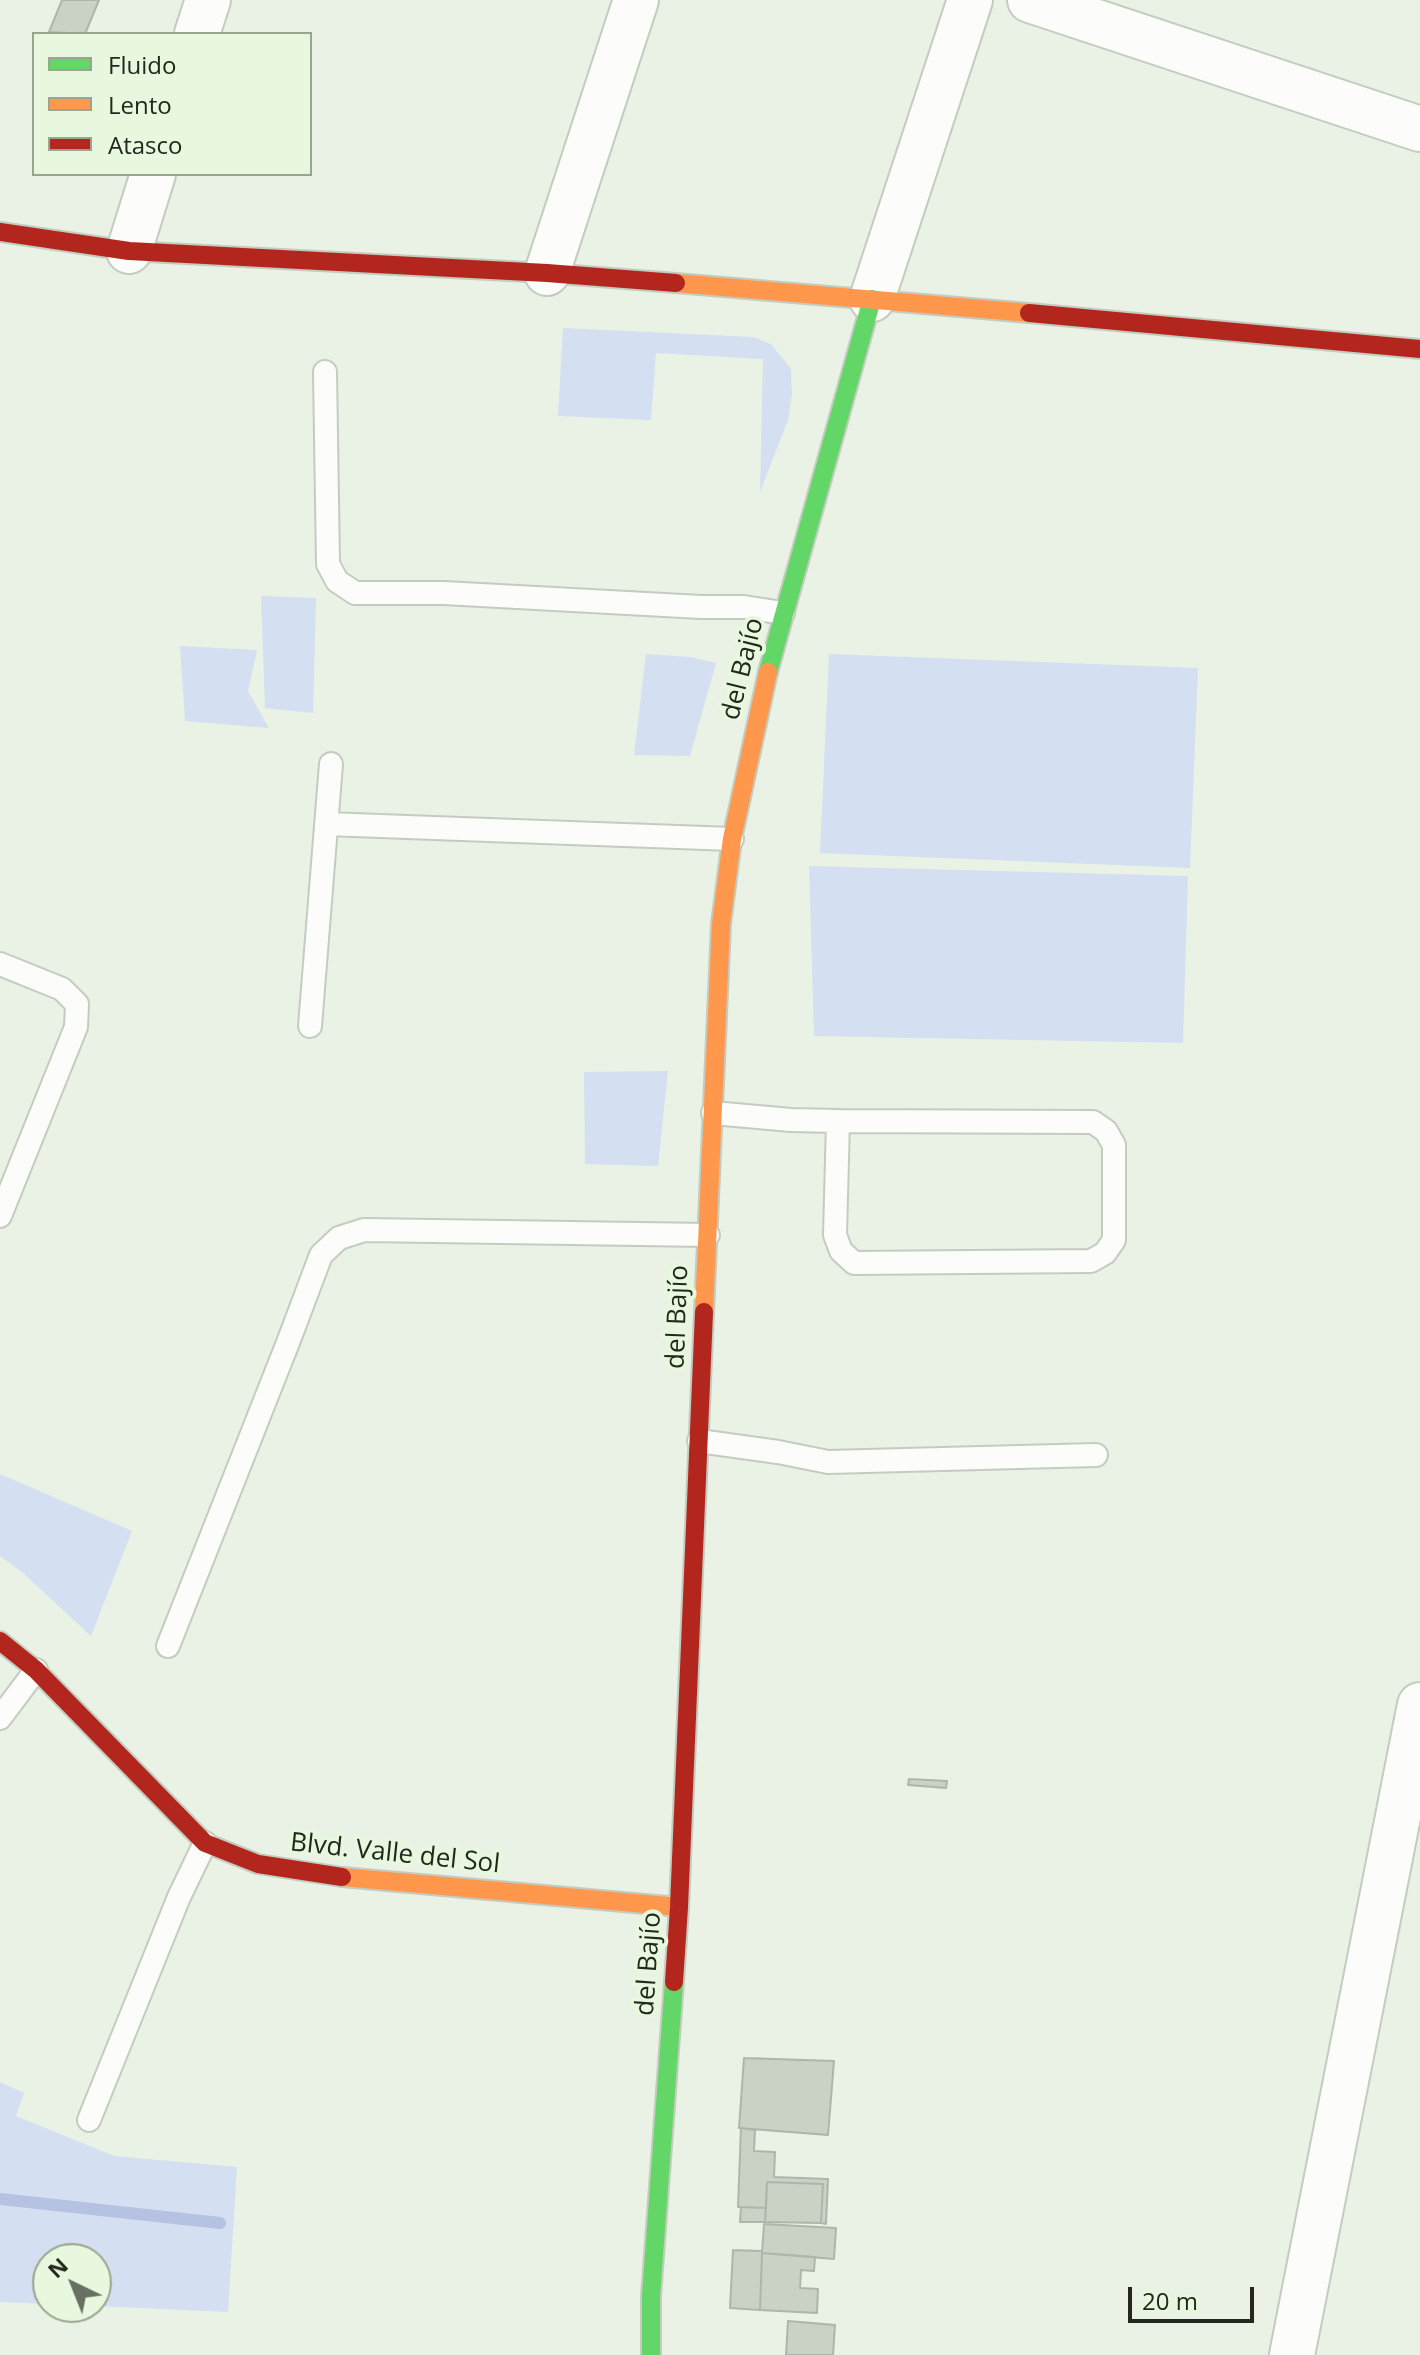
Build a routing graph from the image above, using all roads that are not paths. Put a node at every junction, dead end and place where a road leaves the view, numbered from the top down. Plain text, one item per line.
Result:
1 (208, 0) edge
2 (636, 0) edge
3 (970, 0) edge
4 (1030, 0) edge
5 (198, 32) edge
6 (1420, 129) edge
7 (152, 176) edge
8 (0, 232) edge
9 (129, 251) junction
10 (547, 273) junction
11 (872, 299) junction
12 (1420, 349) edge
13 (325, 372) dead end
14 (783, 613) junction
15 (331, 764) dead end
16 (326, 824) junction
17 (732, 839) junction
18 (0, 964) edge
19 (310, 1026) dead end
20 (713, 1113) junction
21 (838, 1121) junction
22 (0, 1216) edge
23 (708, 1235) junction
24 (699, 1441) junction
25 (1096, 1455) dead end
26 (0, 1641) edge
27 (168, 1646) dead end
28 (36, 1670) junction
29 (1420, 1705) edge
30 (0, 1718) edge
31 (205, 1843) junction
32 (679, 1907) junction
33 (89, 2120) dead end
34 (651, 2355) edge
35 (1292, 2355) edge

1 - 5 street
2 - 10 street
3 - 11 street
4 - 6 street
7 - 9 street
8 - 9 street
9 - 10 street
10 - 11 street
11 - 12 street
11 - 14 street, del Bajío
13 - 14 lane
14 - 17 street, del Bajío
15 - 16 lane
16 - 17 lane
16 - 19 lane
17 - 20 street, del Bajío
18 - 22 lane
20 - 21 lane
20 - 23 street, del Bajío
21 - 21 lane
23 - 24 street, del Bajío
23 - 27 lane
24 - 25 lane
24 - 32 street, del Bajío
26 - 28 street, Blvd. Valle del Sol
28 - 30 lane
28 - 31 street, Blvd. Valle del Sol
29 - 35 street
31 - 32 street, Blvd. Valle del Sol
31 - 33 lane
32 - 34 street, del Bajío

